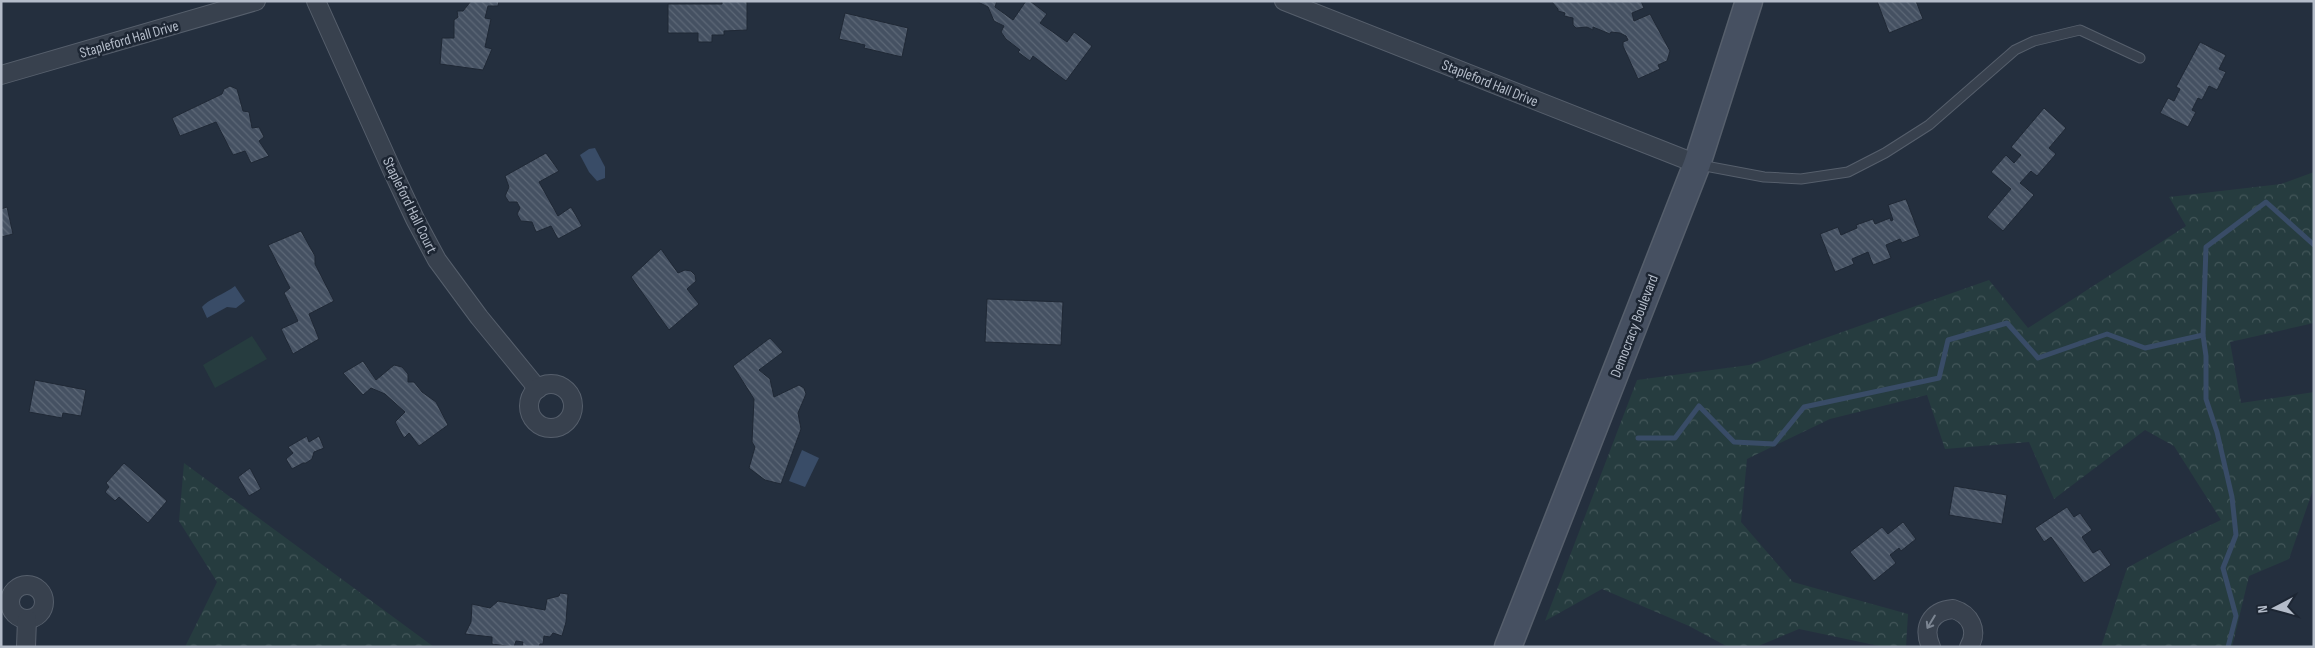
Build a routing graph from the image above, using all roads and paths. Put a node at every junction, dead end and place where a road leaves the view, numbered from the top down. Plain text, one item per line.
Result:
1 (256, 1) edge
2 (316, 1) edge
3 (1284, 1) edge
4 (1749, 1) edge
5 (2140, 58) dead end
6 (1, 75) edge
7 (1697, 164) junction
8 (538, 389) dead end
9 (28, 619) dead end
10 (26, 647) edge
11 (1508, 647) edge
12 (1931, 647) edge
13 (1969, 647) edge

1 - 6 street, Stapleford Hall Drive
2 - 8 street, Stapleford Hall Court
3 - 7 street, Stapleford Hall Drive
4 - 7 main road, Democracy Boulevard
5 - 7 lane
7 - 11 main road, Democracy Boulevard
9 - 10 street
13 -> 12 street

